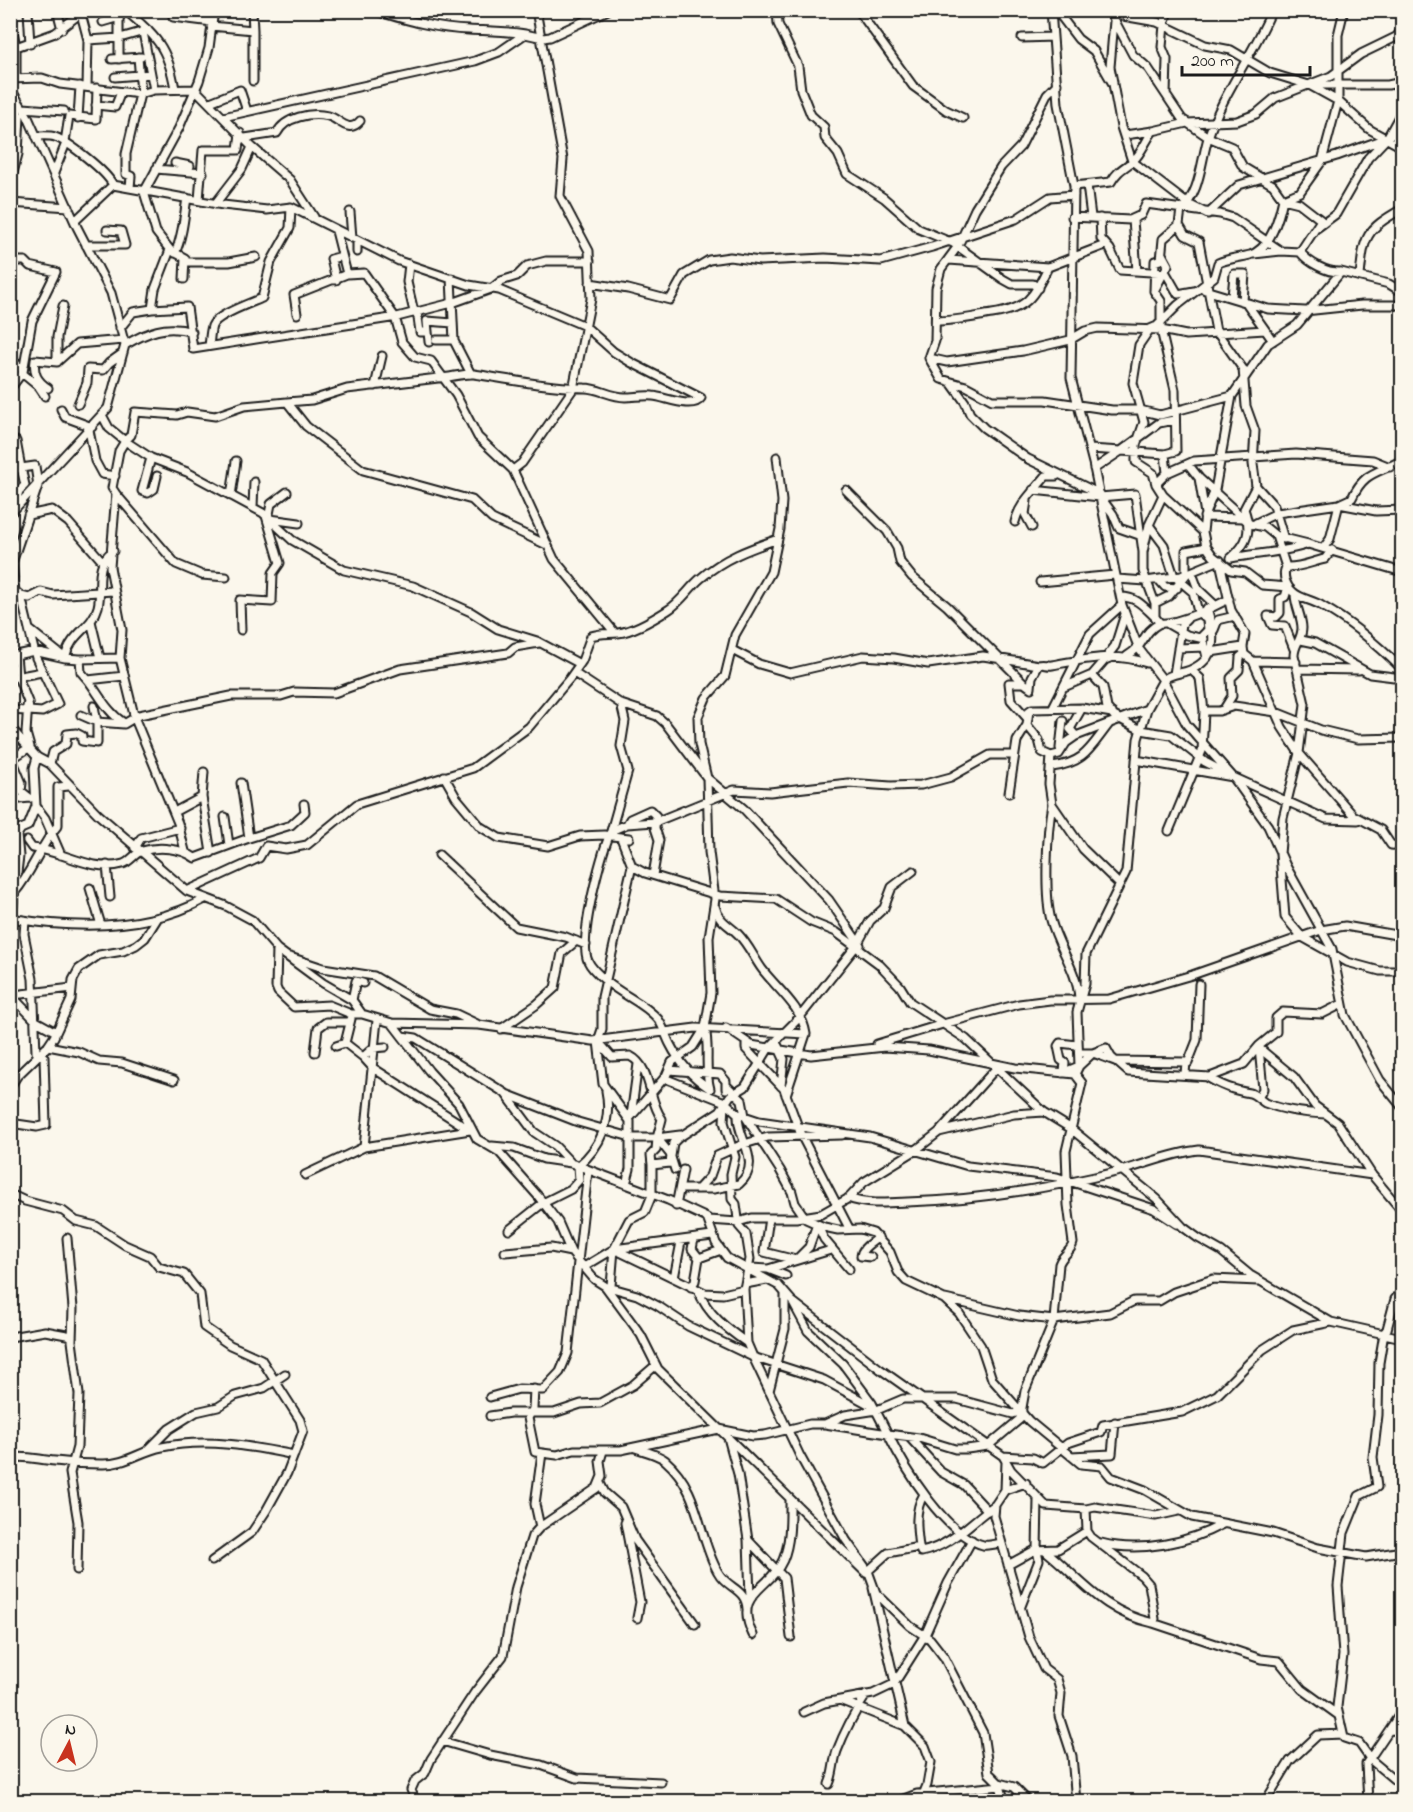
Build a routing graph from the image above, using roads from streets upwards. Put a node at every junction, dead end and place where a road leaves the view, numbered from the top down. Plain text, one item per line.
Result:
1 (57, 10) edge
2 (214, 10) edge
3 (252, 10) edge
4 (372, 10) edge
5 (537, 10) edge
6 (608, 10) edge
7 (777, 10) edge
8 (858, 10) edge
9 (1051, 10) edge
10 (1056, 10) edge
11 (1168, 10) edge
12 (1272, 10) edge
13 (1344, 10) edge
14 (28, 11) edge
15 (82, 11) edge
16 (127, 12) edge
17 (1114, 13) edge
18 (10, 15) edge
19 (118, 17) junction
20 (172, 17) dead end
21 (103, 22) dead end
22 (212, 24) junction
23 (1164, 25) junction
24 (62, 28) junction
25 (253, 30) junction
26 (1402, 30) edge
27 (146, 31) junction
28 (525, 34) junction
29 (1053, 37) junction
30 (120, 38) junction
31 (543, 38) junction
32 (1022, 38) dead end
33 (88, 40) junction
34 (30, 44) junction
35 (16, 47) junction
36 (147, 56) junction
37 (138, 57) junction
38 (1248, 59) junction
39 (1338, 69) junction
40 (150, 74) junction
41 (140, 75) junction
42 (115, 77) dead end
43 (13, 79) edge
44 (253, 81) dead end
45 (1402, 82) edge
46 (1056, 84) junction
47 (1113, 84) junction
48 (1309, 85) junction
49 (1339, 85) junction
50 (84, 87) junction
51 (10, 88) edge
52 (97, 88) junction
53 (175, 89) junction
54 (195, 89) junction
55 (154, 90) junction
56 (121, 92) junction
57 (140, 94) junction
58 (1166, 95) junction
59 (1402, 97) edge
60 (300, 101) junction
61 (1338, 101) junction
62 (210, 102) junction
63 (96, 105) junction
64 (64, 111) dead end
65 (247, 111) junction
66 (1402, 111) edge
67 (23, 113) junction
68 (10, 116) edge
69 (223, 117) junction
70 (302, 117) junction
71 (78, 118) junction
72 (963, 118) dead end
73 (360, 121) dead end
74 (1214, 121) junction
75 (1188, 123) junction
76 (1402, 128) edge
77 (1152, 131) junction
78 (10, 134) edge
79 (21, 135) junction
80 (242, 135) junction
81 (1125, 135) junction
82 (36, 136) junction
83 (1208, 137) junction
84 (1387, 138) junction
85 (66, 143) junction
86 (252, 147) junction
87 (1402, 151) edge
88 (1132, 161) junction
89 (1322, 161) junction
90 (190, 166) dead end
91 (156, 170) junction
92 (54, 173) junction
93 (178, 173) junction
94 (203, 173) junction
95 (1262, 178) junction
96 (11, 180) edge
97 (113, 185) junction
98 (1087, 185) junction
99 (1074, 186) junction
100 (130, 188) junction
101 (144, 192) junction
102 (1074, 195) junction
103 (187, 198) junction
104 (199, 200) junction
105 (1283, 200) junction
106 (10, 203) edge
107 (215, 204) junction
108 (69, 207) junction
109 (291, 207) junction
110 (1184, 207) junction
111 (1402, 209) edge
112 (350, 212) dead end
113 (1208, 214) junction
114 (314, 217) junction
115 (1072, 217) junction
116 (1091, 217) junction
117 (1100, 218) junction
118 (1133, 220) junction
119 (75, 221) junction
120 (1179, 225) junction
121 (1317, 228) junction
122 (107, 230) dead end
123 (336, 231) junction
124 (963, 237) junction
125 (355, 240) junction
126 (1267, 240) junction
127 (948, 241) junction
128 (86, 245) junction
129 (1105, 245) junction
130 (958, 246) junction
131 (173, 251) junction
132 (1281, 251) junction
133 (357, 252) dead end
134 (1300, 252) junction
135 (1162, 254) junction
136 (1253, 254) junction
137 (342, 256) junction
138 (1072, 256) junction
139 (256, 257) dead end
140 (949, 260) junction
141 (10, 261) edge
142 (590, 261) junction
143 (184, 262) junction
144 (982, 263) junction
145 (409, 264) junction
146 (1048, 267) junction
147 (1137, 271) junction
148 (1341, 272) junction
149 (1153, 273) junction
150 (1166, 273) junction
151 (347, 274) junction
152 (1360, 276) junction
153 (451, 278) junction
154 (184, 279) dead end
155 (336, 280) junction
156 (590, 284) junction
157 (1208, 287) junction
158 (1038, 288) junction
159 (490, 289) junction
160 (1198, 290) junction
161 (1154, 291) junction
162 (1402, 292) edge
163 (1232, 297) junction
164 (452, 303) junction
165 (1245, 303) junction
166 (1402, 305) edge
167 (63, 306) dead end
168 (152, 309) junction
169 (1311, 310) junction
170 (415, 311) junction
171 (297, 314) dead end
172 (395, 317) junction
173 (936, 321) junction
174 (453, 323) junction
175 (585, 326) junction
176 (1161, 326) junction
177 (120, 328) junction
178 (1150, 329) junction
179 (1265, 330) junction
180 (1216, 331) junction
181 (192, 332) junction
182 (426, 332) junction
183 (454, 340) junction
184 (1070, 340) junction
185 (1273, 341) junction
186 (125, 342) junction
187 (209, 346) junction
188 (123, 354) junction
189 (10, 356) edge
190 (382, 356) dead end
191 (929, 358) junction
192 (35, 360) junction
193 (57, 362) junction
194 (22, 373) junction
195 (471, 374) junction
196 (445, 378) junction
197 (1243, 378) junction
198 (951, 384) junction
199 (39, 385) junction
200 (375, 386) junction
201 (48, 388) dead end
202 (10, 389) edge
203 (573, 389) junction
204 (45, 396) dead end
205 (1232, 396) junction
206 (287, 402) junction
207 (78, 404) dead end
208 (1076, 405) junction
209 (61, 409) dead end
210 (1140, 410) junction
211 (102, 415) junction
212 (1174, 416) junction
213 (90, 428) junction
214 (1140, 437) junction
215 (10, 439) edge
216 (125, 441) junction
217 (1090, 449) junction
218 (1121, 451) junction
219 (1136, 452) junction
220 (1165, 454) junction
221 (777, 457) dead end
222 (151, 458) junction
223 (1254, 458) junction
224 (1221, 459) junction
225 (1402, 460) edge
226 (236, 461) dead end
227 (1188, 464) junction
228 (1390, 467) junction
229 (21, 468) junction
230 (10, 469) edge
231 (1094, 469) junction
232 (513, 470) junction
233 (1167, 473) junction
234 (115, 476) junction
235 (157, 477) dead end
236 (1063, 477) junction
237 (1199, 478) junction
238 (254, 482) dead end
239 (1156, 484) junction
240 (38, 486) junction
241 (1256, 486) junction
242 (846, 490) dead end
243 (1215, 490) junction
244 (287, 492) dead end
245 (1030, 493) junction
246 (116, 494) junction
247 (1164, 495) junction
248 (231, 496) junction
249 (1100, 496) junction
250 (1339, 504) junction
251 (253, 507) junction
252 (1402, 510) edge
253 (11, 513) edge
254 (1277, 513) junction
255 (28, 515) junction
256 (1204, 516) junction
257 (268, 518) junction
258 (1244, 518) junction
259 (1015, 522) dead end
260 (299, 524) dead end
261 (1253, 524) junction
262 (1149, 525) junction
263 (1032, 526) dead end
264 (1203, 532) junction
265 (1139, 535) junction
266 (1280, 537) junction
267 (778, 539) junction
268 (547, 544) junction
269 (1308, 544) junction
270 (1207, 547) junction
271 (1281, 548) junction
272 (1324, 548) junction
273 (113, 550) junction
274 (1332, 550) junction
275 (1143, 552) junction
276 (1231, 558) junction
277 (1219, 560) junction
278 (103, 562) junction
279 (11, 563) edge
280 (1286, 567) junction
281 (1402, 572) edge
282 (1189, 574) junction
283 (226, 577) dead end
284 (1116, 577) junction
285 (1159, 580) junction
286 (1146, 581) junction
287 (1040, 582) dead end
288 (1176, 582) junction
289 (1288, 587) junction
290 (100, 591) junction
291 (112, 591) junction
292 (1193, 592) junction
293 (1203, 593) junction
294 (1295, 594) junction
295 (16, 596) edge
296 (1121, 597) junction
297 (1229, 599) junction
298 (1155, 603) junction
299 (1215, 605) junction
300 (10, 606) edge
301 (1124, 608) junction
302 (1207, 608) junction
303 (10, 612) edge
304 (1198, 612) junction
305 (1235, 616) junction
306 (1190, 617) junction
307 (91, 621) junction
308 (1161, 621) junction
309 (30, 630) junction
310 (241, 630) dead end
311 (1214, 630) junction
312 (1182, 632) junction
313 (615, 633) junction
314 (1202, 636) junction
315 (1300, 640) junction
316 (540, 642) junction
317 (1178, 648) junction
318 (1139, 649) junction
319 (1294, 649) junction
320 (732, 650) junction
321 (34, 651) junction
322 (1209, 651) junction
323 (1243, 651) junction
324 (13, 655) edge
325 (1111, 656) junction
326 (1127, 656) junction
327 (65, 658) junction
328 (100, 658) junction
329 (120, 658) junction
330 (80, 659) junction
331 (1000, 659) junction
332 (1078, 661) junction
333 (1253, 662) junction
334 (1147, 663) junction
335 (580, 664) junction
336 (1039, 665) junction
337 (1297, 666) junction
338 (1402, 669) edge
339 (1191, 670) junction
340 (1362, 670) junction
341 (42, 672) junction
342 (574, 673) junction
343 (1174, 674) junction
344 (1092, 675) junction
345 (124, 676) junction
346 (14, 677) edge
347 (1402, 678) edge
348 (88, 680) junction
349 (1162, 680) junction
350 (1024, 683) junction
351 (1064, 687) junction
352 (28, 702) junction
353 (621, 704) junction
354 (94, 706) dead end
355 (1053, 707) junction
356 (1062, 707) junction
357 (1082, 708) junction
358 (1147, 709) junction
359 (1224, 709) junction
360 (10, 710) edge
361 (1204, 711) junction
362 (1276, 712) junction
363 (1112, 713) junction
364 (81, 715) dead end
365 (1122, 718) junction
366 (135, 719) junction
367 (1063, 721) junction
368 (1302, 721) junction
369 (97, 722) junction
370 (1028, 722) junction
371 (124, 724) junction
372 (1109, 724) junction
373 (10, 727) edge
374 (1070, 729) junction
375 (1141, 730) junction
376 (1076, 736) junction
377 (1402, 738) edge
378 (1203, 745) junction
379 (30, 747) junction
380 (1299, 753) junction
381 (1014, 754) junction
382 (1059, 754) junction
383 (1051, 756) junction
384 (37, 757) junction
385 (1199, 757) junction
386 (11, 759) edge
387 (1136, 760) junction
388 (50, 764) junction
389 (1052, 767) junction
390 (1191, 771) junction
391 (204, 772) dead end
392 (444, 776) junction
393 (1233, 777) junction
394 (706, 778) junction
395 (241, 783) dead end
396 (69, 786) junction
397 (1009, 793) dead end
398 (725, 794) junction
399 (202, 797) junction
400 (10, 800) edge
401 (707, 800) junction
402 (1286, 801) junction
403 (33, 802) junction
404 (304, 804) dead end
405 (1052, 804) junction
406 (174, 812) junction
407 (225, 817) dead end
408 (1358, 820) junction
409 (655, 822) junction
410 (180, 828) junction
411 (1169, 831) dead end
412 (51, 833) junction
413 (610, 833) junction
414 (249, 838) junction
415 (27, 841) dead end
416 (229, 845) junction
417 (1402, 846) edge
418 (40, 849) junction
419 (138, 850) junction
420 (184, 851) junction
421 (211, 852) junction
422 (1280, 854) junction
423 (61, 855) junction
424 (439, 855) dead end
425 (107, 866) junction
426 (632, 866) junction
427 (913, 871) dead end
428 (652, 875) junction
429 (1119, 884) junction
430 (90, 888) dead end
431 (187, 891) junction
432 (15, 892) junction
433 (714, 894) junction
434 (110, 897) dead end
435 (205, 899) junction
436 (715, 906) junction
437 (158, 918) junction
438 (11, 920) edge
439 (25, 921) junction
440 (100, 925) junction
441 (1321, 930) junction
442 (1402, 936) edge
443 (1302, 937) junction
444 (576, 941) junction
445 (858, 944) junction
446 (586, 945) junction
447 (277, 949) junction
448 (1334, 954) junction
449 (285, 955) junction
450 (1402, 971) edge
451 (605, 980) junction
452 (363, 983) dead end
453 (10, 984) edge
454 (1199, 984) dead end
455 (72, 988) junction
456 (34, 992) junction
457 (12, 995) edge
458 (1079, 1000) junction
459 (355, 1002) junction
460 (1342, 1004) junction
461 (329, 1005) junction
462 (351, 1014) junction
463 (362, 1014) junction
464 (800, 1016) junction
465 (377, 1020) junction
466 (36, 1021) junction
467 (350, 1022) junction
468 (392, 1023) junction
469 (943, 1024) junction
470 (478, 1025) junction
471 (705, 1028) junction
472 (726, 1028) junction
473 (501, 1029) junction
474 (664, 1031) junction
475 (56, 1032) junction
476 (783, 1034) junction
477 (806, 1034) junction
478 (402, 1036) junction
479 (598, 1041) junction
480 (345, 1043) junction
481 (746, 1043) junction
482 (48, 1046) junction
483 (336, 1046) dead end
484 (872, 1046) junction
485 (385, 1047) dead end
486 (373, 1048) junction
487 (769, 1048) junction
488 (1259, 1048) junction
489 (778, 1049) junction
490 (1078, 1049) junction
491 (315, 1052) dead end
492 (799, 1052) junction
493 (1093, 1053) junction
494 (41, 1054) junction
495 (363, 1057) junction
496 (679, 1059) junction
497 (1115, 1061) junction
498 (1188, 1063) junction
499 (638, 1064) junction
500 (759, 1065) junction
501 (996, 1066) junction
502 (1079, 1066) junction
503 (373, 1068) junction
504 (669, 1071) junction
505 (690, 1072) junction
506 (706, 1072) junction
507 (1063, 1072) junction
508 (1074, 1074) junction
509 (1185, 1074) junction
510 (1206, 1077) junction
511 (664, 1078) junction
512 (174, 1080) dead end
513 (727, 1086) junction
514 (781, 1086) junction
515 (10, 1087) edge
516 (605, 1087) junction
517 (709, 1088) junction
518 (651, 1092) junction
519 (505, 1093) junction
520 (733, 1094) junction
521 (786, 1095) junction
522 (715, 1098) junction
523 (1258, 1098) junction
524 (725, 1101) junction
525 (1402, 1107) edge
526 (720, 1111) junction
527 (1044, 1112) junction
528 (1327, 1114) junction
529 (742, 1115) junction
530 (630, 1118) junction
531 (10, 1123) edge
532 (797, 1126) junction
533 (1070, 1128) junction
534 (605, 1129) junction
535 (470, 1130) junction
536 (939, 1132) junction
537 (683, 1134) junction
538 (849, 1134) junction
539 (801, 1135) junction
540 (631, 1137) junction
541 (657, 1138) junction
542 (761, 1140) junction
543 (747, 1143) junction
544 (492, 1146) junction
545 (364, 1148) junction
546 (733, 1148) junction
547 (916, 1150) junction
548 (671, 1158) junction
549 (575, 1165) junction
550 (652, 1165) junction
551 (1122, 1170) junction
552 (588, 1171) junction
553 (304, 1175) dead end
554 (1372, 1175) junction
555 (1067, 1181) junction
556 (626, 1184) junction
557 (730, 1186) junction
558 (681, 1189) junction
559 (698, 1189) junction
560 (10, 1194) edge
561 (652, 1195) junction
562 (848, 1198) junction
563 (543, 1203) junction
564 (837, 1205) junction
565 (676, 1206) junction
566 (1402, 1211) edge
567 (805, 1217) junction
568 (769, 1218) junction
569 (709, 1220) junction
570 (738, 1222) junction
571 (817, 1224) junction
572 (1183, 1227) junction
573 (849, 1228) junction
574 (509, 1230) dead end
575 (712, 1236) junction
576 (68, 1238) dead end
577 (878, 1238) junction
578 (694, 1239) junction
579 (681, 1242) junction
580 (864, 1247) junction
581 (614, 1248) junction
582 (721, 1250) junction
583 (831, 1250) junction
584 (505, 1252) dead end
585 (571, 1252) junction
586 (871, 1257) dead end
587 (699, 1258) junction
588 (859, 1259) dead end
589 (796, 1260) junction
590 (578, 1261) junction
591 (584, 1267) junction
592 (749, 1268) junction
593 (768, 1269) junction
594 (849, 1269) dead end
595 (786, 1276) dead end
596 (675, 1278) junction
597 (767, 1280) junction
598 (1261, 1281) junction
599 (608, 1286) junction
600 (744, 1287) junction
601 (694, 1288) junction
602 (1402, 1291) edge
603 (784, 1294) junction
604 (944, 1299) junction
605 (792, 1301) junction
606 (1054, 1320) junction
607 (1331, 1322) junction
608 (1384, 1333) junction
609 (72, 1336) junction
610 (10, 1337) edge
611 (1402, 1338) edge
612 (747, 1343) junction
613 (753, 1357) junction
614 (776, 1365) junction
615 (655, 1366) junction
616 (285, 1374) dead end
617 (273, 1382) junction
618 (534, 1389) junction
619 (769, 1391) junction
620 (490, 1397) dead end
621 (924, 1401) junction
622 (876, 1409) junction
623 (1022, 1411) junction
624 (531, 1412) junction
625 (490, 1416) dead end
626 (1115, 1422) junction
627 (825, 1424) junction
628 (719, 1429) junction
629 (789, 1430) junction
630 (888, 1434) junction
631 (909, 1437) junction
632 (729, 1441) junction
633 (988, 1446) junction
634 (1060, 1447) junction
635 (635, 1448) junction
636 (603, 1451) junction
637 (542, 1453) junction
638 (143, 1455) junction
639 (294, 1455) junction
640 (1071, 1456) junction
641 (10, 1458) edge
642 (1004, 1458) junction
643 (72, 1462) junction
644 (600, 1483) junction
645 (1026, 1483) junction
646 (1005, 1490) junction
647 (923, 1496) junction
648 (790, 1498) junction
649 (1038, 1499) junction
650 (995, 1505) junction
651 (622, 1509) junction
652 (986, 1509) junction
653 (1086, 1509) junction
654 (1179, 1511) junction
655 (994, 1516) junction
656 (1223, 1524) junction
657 (540, 1527) junction
658 (1087, 1531) junction
659 (961, 1534) junction
660 (748, 1540) junction
661 (972, 1540) junction
662 (1001, 1543) junction
663 (1098, 1543) junction
664 (919, 1547) junction
665 (1036, 1550) junction
666 (1046, 1551) junction
667 (1402, 1551) edge
668 (1342, 1552) junction
669 (212, 1561) dead end
670 (1008, 1565) junction
671 (77, 1570) dead end
672 (777, 1570) junction
673 (869, 1574) junction
674 (873, 1586) junction
675 (750, 1598) junction
676 (1021, 1606) junction
677 (747, 1609) junction
678 (637, 1618) dead end
679 (1154, 1623) junction
680 (695, 1624) dead end
681 (753, 1635) dead end
682 (925, 1635) junction
683 (791, 1637) dead end
684 (895, 1682) junction
685 (866, 1695) junction
686 (842, 1701) junction
687 (858, 1707) junction
688 (1402, 1711) edge
689 (804, 1712) dead end
690 (1338, 1715) junction
691 (905, 1726) junction
692 (1391, 1730) junction
693 (1402, 1731) edge
694 (1343, 1734) junction
695 (442, 1741) junction
696 (1371, 1760) junction
697 (661, 1782) dead end
698 (829, 1784) dead end
699 (999, 1785) junction
700 (1402, 1786) edge
701 (923, 1793) junction
702 (412, 1794) junction
703 (406, 1802) edge
704 (416, 1802) edge
705 (896, 1802) edge
706 (920, 1802) edge
707 (1005, 1802) edge
708 (1029, 1802) edge
709 (1076, 1802) edge
710 (1265, 1802) edge
711 (1368, 1802) edge

1 - 24 street
2 - 22 street
3 - 25 street
4 - 28 street
5 - 31 street
6 - 31 street
7 - 127 street
8 - 72 street
9 - 29 street
10 - 47 street
11 - 23 street
12 - 38 street
13 - 39 street
14 - 34 street
15 - 24 street
15 - 33 street
16 - 19 street
16 - 27 street
17 - 23 street
17 - 47 street
17 - 58 street
18 - 35 street
19 - 21 street
19 - 30 street
20 - 22 street
22 - 25 street
22 - 54 street
23 - 38 street
23 - 58 street
24 - 34 street
25 - 44 street
26 - 39 street
27 - 30 street
27 - 36 street
27 - 53 street
28 - 31 street
28 - 60 street
29 - 32 street
29 - 46 street
30 - 33 street
30 - 37 street
31 - 142 street
33 - 50 street
34 - 35 street
35 - 43 street
36 - 37 street
36 - 40 street
37 - 41 street
38 - 48 street
38 - 74 street
39 - 48 street
39 - 49 street
40 - 41 street
40 - 55 street
41 - 42 street
41 - 57 street
43 - 50 street
45 - 49 street
45 - 59 street
46 - 99 street
46 - 124 street
47 - 81 street
48 - 49 street
48 - 61 street
48 - 74 street
49 - 61 street
50 - 52 street
50 - 71 street
51 - 67 street
52 - 56 street
52 - 63 street
53 - 54 street
53 - 55 street
54 - 62 street
54 - 91 street
55 - 57 street
56 - 57 street
56 - 63 street
57 - 100 street
58 - 75 street
60 - 65 street
60 - 70 street
61 - 84 street
61 - 89 street
62 - 65 street
62 - 69 street
63 - 71 street
64 - 67 street
65 - 69 street
66 - 84 street
67 - 68 street
67 - 79 street
67 - 82 street
69 - 80 street
70 - 73 street
70 - 80 street
71 - 85 street
74 - 75 street
74 - 83 street
75 - 77 street
75 - 83 street
76 - 84 street
77 - 81 street
77 - 88 street
78 - 79 street
79 - 96 street
80 - 86 street
80 - 94 street
81 - 88 street
82 - 85 street
82 - 92 street
83 - 95 street
83 - 110 street
84 - 87 street
84 - 89 street
84 - 121 street
85 - 92 street
85 - 97 street
86 - 107 street
86 - 114 street
88 - 98 street
88 - 110 street
89 - 95 street
89 - 105 street
90 - 93 street
91 - 93 street
91 - 101 street
92 - 108 street
93 - 94 street
94 - 104 street
95 - 105 street
95 - 113 street
97 - 100 street
97 - 119 street
98 - 99 street
98 - 116 street
99 - 102 street
100 - 101 street
101 - 103 street
101 - 131 street
102 - 115 street
102 - 124 street
103 - 104 street
103 - 131 street
104 - 107 street
105 - 121 street
105 - 126 street
106 - 108 street
107 - 109 street
108 - 119 street
109 - 114 street
109 - 187 street
110 - 113 street
110 - 118 street
110 - 120 street
111 - 152 street
112 - 125 street
113 - 126 street
114 - 123 street
115 - 116 street
115 - 138 street
116 - 117 street
117 - 118 street
117 - 129 street
118 - 147 street
119 - 128 street
120 - 135 street
120 - 157 street
121 - 134 street
122 - 128 street
123 - 125 street
123 - 137 street
124 - 127 street
124 - 130 street
125 - 133 street
125 - 145 street
126 - 132 street
126 - 136 street
127 - 130 street
127 - 156 street
128 - 177 street
129 - 138 street
129 - 147 street
130 - 140 street
130 - 144 street
131 - 143 street
131 - 168 street
132 - 134 street
132 - 136 street
134 - 148 street
135 - 149 street
135 - 150 street
136 - 157 street
137 - 151 street
137 - 155 street
138 - 146 street
138 - 184 street
139 - 143 street
140 - 144 street
140 - 173 street
141 - 194 street
142 - 156 street
142 - 159 street
143 - 154 street
144 - 146 street
144 - 158 street
145 - 153 street
145 - 170 street
146 - 158 street
147 - 149 street
148 - 152 street
148 - 169 street
149 - 150 street
149 - 161 street
150 - 160 street
150 - 161 street
151 - 155 street
151 - 172 street
152 - 162 street
153 - 159 street
153 - 164 street
155 - 171 street
156 - 175 street
157 - 160 street
157 - 163 street
157 - 180 street
158 - 173 street
159 - 164 street
159 - 175 street
160 - 176 street
161 - 176 street
163 - 165 street
163 - 165 street
164 - 170 street
164 - 174 street
165 - 169 street
165 - 179 street
166 - 169 street
167 - 193 street
168 - 177 street
168 - 181 street
169 - 185 street
170 - 172 street
170 - 182 street
172 - 187 street
172 - 196 street
173 - 191 street
174 - 182 street
174 - 183 street
175 - 203 street
175 - 203 street
176 - 178 street
176 - 180 street
176 - 212 street
177 - 186 street
178 - 184 street
178 - 210 street
179 - 180 street
179 - 185 street
180 - 197 street
181 - 186 street
181 - 187 street
182 - 183 street
183 - 195 street
184 - 191 street
184 - 208 street
185 - 197 street
186 - 188 street
186 - 193 street
188 - 207 street
188 - 211 street
189 - 194 street
190 - 200 street
191 - 198 street
192 - 193 street
192 - 194 street
192 - 199 street
194 - 199 street
194 - 202 street
195 - 196 street
195 - 203 street
196 - 200 street
196 - 232 street
197 - 205 street
197 - 223 street
198 - 208 street
198 - 236 street
199 - 201 street
199 - 204 street
200 - 206 street
203 - 232 street
205 - 212 street
205 - 224 street
206 - 216 street
206 - 268 street
208 - 210 street
208 - 217 street
209 - 213 street
210 - 212 street
210 - 214 street
211 - 213 street
211 - 216 street
212 - 214 street
212 - 220 street
213 - 234 street
213 - 240 street
214 - 218 street
214 - 219 street
215 - 229 street
216 - 222 street
216 - 234 street
217 - 218 street
217 - 231 street
218 - 219 street
218 - 231 street
219 - 220 street
219 - 239 street
220 - 233 street
221 - 267 street
222 - 235 street
222 - 248 street
223 - 224 street
223 - 228 street
223 - 241 street
224 - 227 street
224 - 243 street
225 - 228 street
226 - 248 street
227 - 233 street
227 - 237 street
228 - 250 street
229 - 230 street
229 - 240 street
229 - 253 street
231 - 249 street
232 - 268 street
233 - 239 street
234 - 246 street
236 - 245 street
236 - 249 street
237 - 243 street
237 - 256 street
238 - 251 street
239 - 247 street
240 - 253 street
240 - 255 street
241 - 254 street
241 - 261 street
242 - 331 street
243 - 256 street
243 - 258 street
244 - 257 street
245 - 249 street
245 - 259 street
245 - 263 street
246 - 273 street
246 - 283 street
247 - 262 street
247 - 264 street
248 - 251 street
249 - 265 street
249 - 265 street
249 - 284 street
250 - 252 street
250 - 254 street
250 - 272 street
251 - 257 street
254 - 261 street
254 - 266 street
255 - 278 street
255 - 279 street
256 - 258 street
256 - 264 street
257 - 260 street
257 - 310 street
257 - 316 street
258 - 261 street
261 - 266 street
261 - 276 street
262 - 275 street
262 - 288 street
264 - 270 street
265 - 275 street
266 - 269 street
266 - 271 street
267 - 313 street
267 - 320 street
268 - 313 street
269 - 271 street
269 - 272 street
270 - 277 street
270 - 282 street
271 - 276 street
271 - 280 street
272 - 274 street
273 - 278 street
273 - 291 street
274 - 280 street
274 - 281 street
275 - 286 street
276 - 277 street
277 - 282 street
277 - 289 street
277 - 297 street
278 - 290 street
279 - 295 street
280 - 289 street
282 - 288 street
282 - 293 street
284 - 286 street
284 - 287 street
284 - 296 street
285 - 286 street
285 - 288 street
285 - 288 street
286 - 298 street
288 - 292 street
288 - 298 street
289 - 294 street
289 - 319 street
290 - 291 street
290 - 295 street
290 - 307 street
291 - 329 street
292 - 293 street
292 - 304 street
293 - 299 street
294 - 315 street
294 - 338 street
295 - 309 street
296 - 301 street
296 - 308 street
297 - 299 street
297 - 305 street
298 - 308 street
299 - 302 street
300 - 303 street
301 - 318 street
301 - 325 street
301 - 332 street
302 - 304 street
302 - 311 street
304 - 306 street
304 - 314 street
305 - 311 street
305 - 323 street
306 - 308 street
306 - 312 street
307 - 327 street
307 - 328 street
308 - 312 street
308 - 318 street
309 - 321 street
309 - 327 street
311 - 322 street
312 - 314 street
312 - 317 street
313 - 335 street
314 - 322 street
315 - 319 street
315 - 340 street
316 - 335 street
316 - 366 street
317 - 322 street
317 - 343 street
318 - 326 street
318 - 334 street
319 - 337 street
320 - 331 street
320 - 394 street
321 - 324 street
321 - 327 street
321 - 341 street
322 - 323 street
322 - 339 street
323 - 333 street
323 - 359 street
324 - 346 street
325 - 326 street
325 - 332 street
325 - 344 street
326 - 334 street
327 - 330 street
328 - 329 street
328 - 330 street
329 - 345 street
330 - 348 street
331 - 336 street
331 - 350 street
332 - 336 street
332 - 351 street
333 - 337 street
333 - 362 street
334 - 349 street
335 - 342 street
336 - 350 street
337 - 340 street
337 - 368 street
339 - 343 street
339 - 361 street
340 - 347 street
341 - 346 street
341 - 352 street
342 - 353 street
342 - 392 street
343 - 349 street
344 - 351 street
344 - 363 street
345 - 348 street
345 - 366 street
346 - 352 street
348 - 371 street
349 - 358 street
349 - 378 street
350 - 370 street
351 - 355 street
352 - 360 street
352 - 379 street
353 - 394 street
353 - 413 street
354 - 369 street
355 - 356 street
355 - 370 street
356 - 357 street
356 - 367 street
357 - 363 street
357 - 374 street
358 - 365 street
358 - 375 street
359 - 361 street
359 - 362 street
361 - 378 street
362 - 368 street
362 - 380 street
363 - 365 street
364 - 369 street
365 - 372 street
365 - 375 street
366 - 371 street
366 - 406 street
367 - 374 street
367 - 382 street
368 - 377 street
368 - 380 street
369 - 371 street
369 - 388 street
370 - 381 street
370 - 383 street
372 - 376 street
372 - 389 street
373 - 379 street
374 - 376 street
375 - 385 street
375 - 387 street
376 - 382 street
378 - 385 street
378 - 393 street
379 - 384 street
379 - 386 street
380 - 402 street
380 - 408 street
381 - 397 street
381 - 398 street
382 - 383 street
383 - 389 street
384 - 388 street
384 - 403 street
385 - 390 street
385 - 393 street
386 - 403 street
387 - 390 street
387 - 429 street
388 - 396 street
389 - 405 street
390 - 393 street
390 - 411 street
391 - 399 street
392 - 413 street
392 - 431 street
393 - 402 street
393 - 422 street
394 - 398 street
394 - 401 street
395 - 414 street
396 - 412 street
396 - 419 street
398 - 401 street
398 - 445 street
399 - 406 street
399 - 421 street
400 - 403 street
401 - 409 street
401 - 433 street
402 - 408 street
402 - 422 street
403 - 412 street
403 - 432 street
404 - 414 street
405 - 429 street
405 - 458 street
406 - 410 street
407 - 416 street
408 - 417 street
409 - 413 street
409 - 428 street
410 - 419 street
410 - 420 street
412 - 418 street
412 - 423 street
413 - 426 street
413 - 446 street
414 - 416 street
415 - 418 street
416 - 421 street
418 - 423 street
418 - 432 street
419 - 420 street
419 - 425 street
419 - 431 street
420 - 421 street
422 - 441 street
422 - 443 street
423 - 425 street
424 - 444 street
425 - 434 street
426 - 428 street
426 - 451 street
427 - 445 street
428 - 433 street
429 - 458 street
430 - 440 street
431 - 435 street
432 - 438 street
433 - 436 street
433 - 445 street
435 - 437 street
435 - 447 street
436 - 464 street
436 - 471 street
437 - 440 street
437 - 455 street
438 - 439 street
439 - 440 street
439 - 456 street
441 - 442 street
441 - 443 street
441 - 448 street
443 - 448 street
443 - 458 street
444 - 446 street
444 - 473 street
445 - 464 street
445 - 469 street
446 - 451 street
447 - 449 street
447 - 461 street
448 - 450 street
448 - 460 street
449 - 459 street
449 - 470 street
451 - 474 street
451 - 479 street
452 - 459 street
453 - 457 street
454 - 498 street
455 - 456 street
455 - 475 street
456 - 457 street
456 - 466 street
457 - 466 street
458 - 469 street
458 - 490 street
459 - 461 street
459 - 463 street
460 - 488 street
460 - 525 street
461 - 462 street
462 - 463 street
462 - 467 street
463 - 465 street
464 - 476 street
464 - 477 street
465 - 468 street
465 - 486 street
466 - 475 street
466 - 494 street
467 - 480 street
467 - 491 street
468 - 470 street
468 - 478 street
469 - 484 street
469 - 501 street
470 - 473 street
471 - 472 street
471 - 474 street
471 - 496 street
471 - 506 street
472 - 476 street
472 - 481 street
473 - 479 street
474 - 479 street
474 - 496 street
475 - 482 street
476 - 477 street
476 - 487 street
476 - 489 street
477 - 492 street
478 - 519 street
478 - 535 street
479 - 499 street
479 - 516 street
480 - 483 street
480 - 495 street
481 - 487 street
481 - 500 street
482 - 494 street
482 - 512 street
484 - 492 street
484 - 501 street
485 - 486 street
486 - 495 street
486 - 503 street
487 - 489 street
487 - 500 street
488 - 510 street
488 - 523 street
488 - 528 street
489 - 492 street
489 - 514 street
490 - 493 street
490 - 502 street
490 - 507 street
492 - 521 street
493 - 497 street
493 - 502 street
494 - 515 street
494 - 531 street
495 - 503 street
496 - 504 street
496 - 505 street
497 - 498 street
497 - 509 street
498 - 509 street
499 - 518 street
499 - 530 street
500 - 514 street
500 - 520 street
501 - 507 street
501 - 527 street
501 - 536 street
502 - 507 street
502 - 508 street
503 - 535 street
503 - 545 street
504 - 505 street
504 - 511 street
505 - 506 street
505 - 517 street
506 - 513 street
506 - 517 street
507 - 508 street
508 - 533 street
509 - 510 street
510 - 523 street
511 - 518 street
511 - 522 street
513 - 520 street
513 - 524 street
514 - 521 street
516 - 530 street
516 - 534 street
517 - 522 street
518 - 530 street
518 - 541 street
519 - 534 street
519 - 549 street
520 - 524 street
520 - 529 street
521 - 532 street
522 - 524 street
522 - 526 street
523 - 528 street
524 - 526 street
524 - 529 street
524 - 546 street
526 - 537 street
527 - 533 street
527 - 536 street
528 - 554 street
529 - 532 street
529 - 542 street
529 - 543 street
530 - 540 street
532 - 538 street
532 - 539 street
533 - 551 street
533 - 555 street
534 - 540 street
534 - 549 street
535 - 544 street
535 - 545 street
536 - 547 street
537 - 541 street
537 - 548 street
538 - 539 street
538 - 547 street
539 - 542 street
539 - 564 street
540 - 541 street
540 - 556 street
541 - 548 street
541 - 550 street
542 - 543 street
542 - 567 street
543 - 546 street
543 - 557 street
544 - 549 street
544 - 563 street
545 - 553 street
546 - 557 street
546 - 559 street
547 - 555 street
547 - 562 street
548 - 550 street
548 - 558 street
549 - 552 street
549 - 563 street
550 - 561 street
551 - 554 street
551 - 555 street
551 - 572 street
552 - 556 street
552 - 590 street
554 - 566 street
555 - 562 street
555 - 572 street
555 - 606 street
556 - 561 street
557 - 559 street
557 - 570 street
558 - 559 street
558 - 565 street
560 - 617 street
561 - 565 street
561 - 581 street
562 - 564 street
563 - 574 street
563 - 585 street
564 - 567 street
564 - 573 street
565 - 569 street
567 - 568 street
567 - 571 street
568 - 570 street
568 - 589 street
569 - 570 street
569 - 575 street
570 - 592 street
571 - 573 street
571 - 583 street
571 - 589 street
572 - 598 street
573 - 577 street
575 - 578 street
575 - 582 street
576 - 609 street
577 - 580 street
577 - 604 street
578 - 579 street
578 - 587 street
579 - 581 street
579 - 596 street
580 - 586 street
580 - 588 street
581 - 591 street
581 - 596 street
581 - 599 street
582 - 587 street
582 - 592 street
583 - 589 street
583 - 594 street
584 - 585 street
585 - 590 street
587 - 601 street
589 - 593 street
590 - 591 street
590 - 618 street
591 - 599 street
592 - 593 street
592 - 597 street
592 - 600 street
593 - 595 street
596 - 601 street
597 - 600 street
597 - 603 street
598 - 606 street
598 - 607 street
599 - 613 street
599 - 615 street
600 - 601 street
600 - 612 street
601 - 612 street
602 - 608 street
603 - 605 street
603 - 614 street
604 - 606 street
604 - 623 street
605 - 621 street
605 - 622 street
606 - 623 street
607 - 608 street
607 - 626 street
608 - 611 street
608 - 668 street
609 - 610 street
609 - 643 street
612 - 613 street
613 - 614 street
613 - 619 street
614 - 619 street
614 - 622 street
615 - 624 street
615 - 628 street
616 - 617 street
617 - 638 street
617 - 639 street
618 - 620 street
618 - 624 street
619 - 629 street
621 - 622 street
621 - 623 street
621 - 633 street
622 - 627 street
622 - 630 street
623 - 633 street
623 - 634 street
624 - 625 street
624 - 637 street
626 - 634 street
626 - 640 street
627 - 629 street
627 - 630 street
628 - 629 street
628 - 632 street
628 - 635 street
629 - 673 street
630 - 631 street
630 - 647 street
631 - 633 street
631 - 652 street
632 - 648 street
632 - 660 street
633 - 642 street
634 - 640 street
634 - 642 street
635 - 636 street
635 - 677 street
636 - 637 street
636 - 644 street
637 - 657 street
638 - 639 street
638 - 643 street
639 - 669 street
640 - 654 street
641 - 643 street
642 - 645 street
642 - 646 street
643 - 671 street
644 - 651 street
644 - 657 street
645 - 646 street
645 - 649 street
646 - 650 street
647 - 659 street
647 - 664 street
648 - 672 street
648 - 673 street
649 - 653 street
649 - 665 street
650 - 652 street
650 - 655 street
651 - 678 street
651 - 680 street
652 - 655 street
652 - 659 street
653 - 654 street
653 - 658 street
654 - 656 street
655 - 662 street
656 - 663 street
656 - 668 street
657 - 695 street
658 - 663 street
658 - 666 street
659 - 661 street
659 - 664 street
660 - 672 street
660 - 675 street
661 - 662 street
661 - 682 street
662 - 670 street
663 - 679 street
664 - 673 street
665 - 666 street
665 - 670 street
665 - 676 street
666 - 679 street
667 - 668 street
668 - 690 street
670 - 676 street
672 - 675 street
672 - 683 street
673 - 674 street
674 - 682 street
674 - 684 street
675 - 677 street
676 - 709 street
677 - 681 street
679 - 690 street
682 - 684 street
682 - 699 street
684 - 685 street
684 - 691 street
685 - 686 street
685 - 687 street
686 - 687 street
686 - 689 street
687 - 691 street
687 - 698 street
688 - 692 street
690 - 694 street
691 - 701 street
692 - 693 street
692 - 696 street
694 - 696 street
694 - 710 street
695 - 697 street
695 - 702 street
696 - 700 street
696 - 711 street
699 - 701 street
699 - 707 street
699 - 708 street
701 - 705 street
701 - 706 street
702 - 703 street
702 - 704 street

